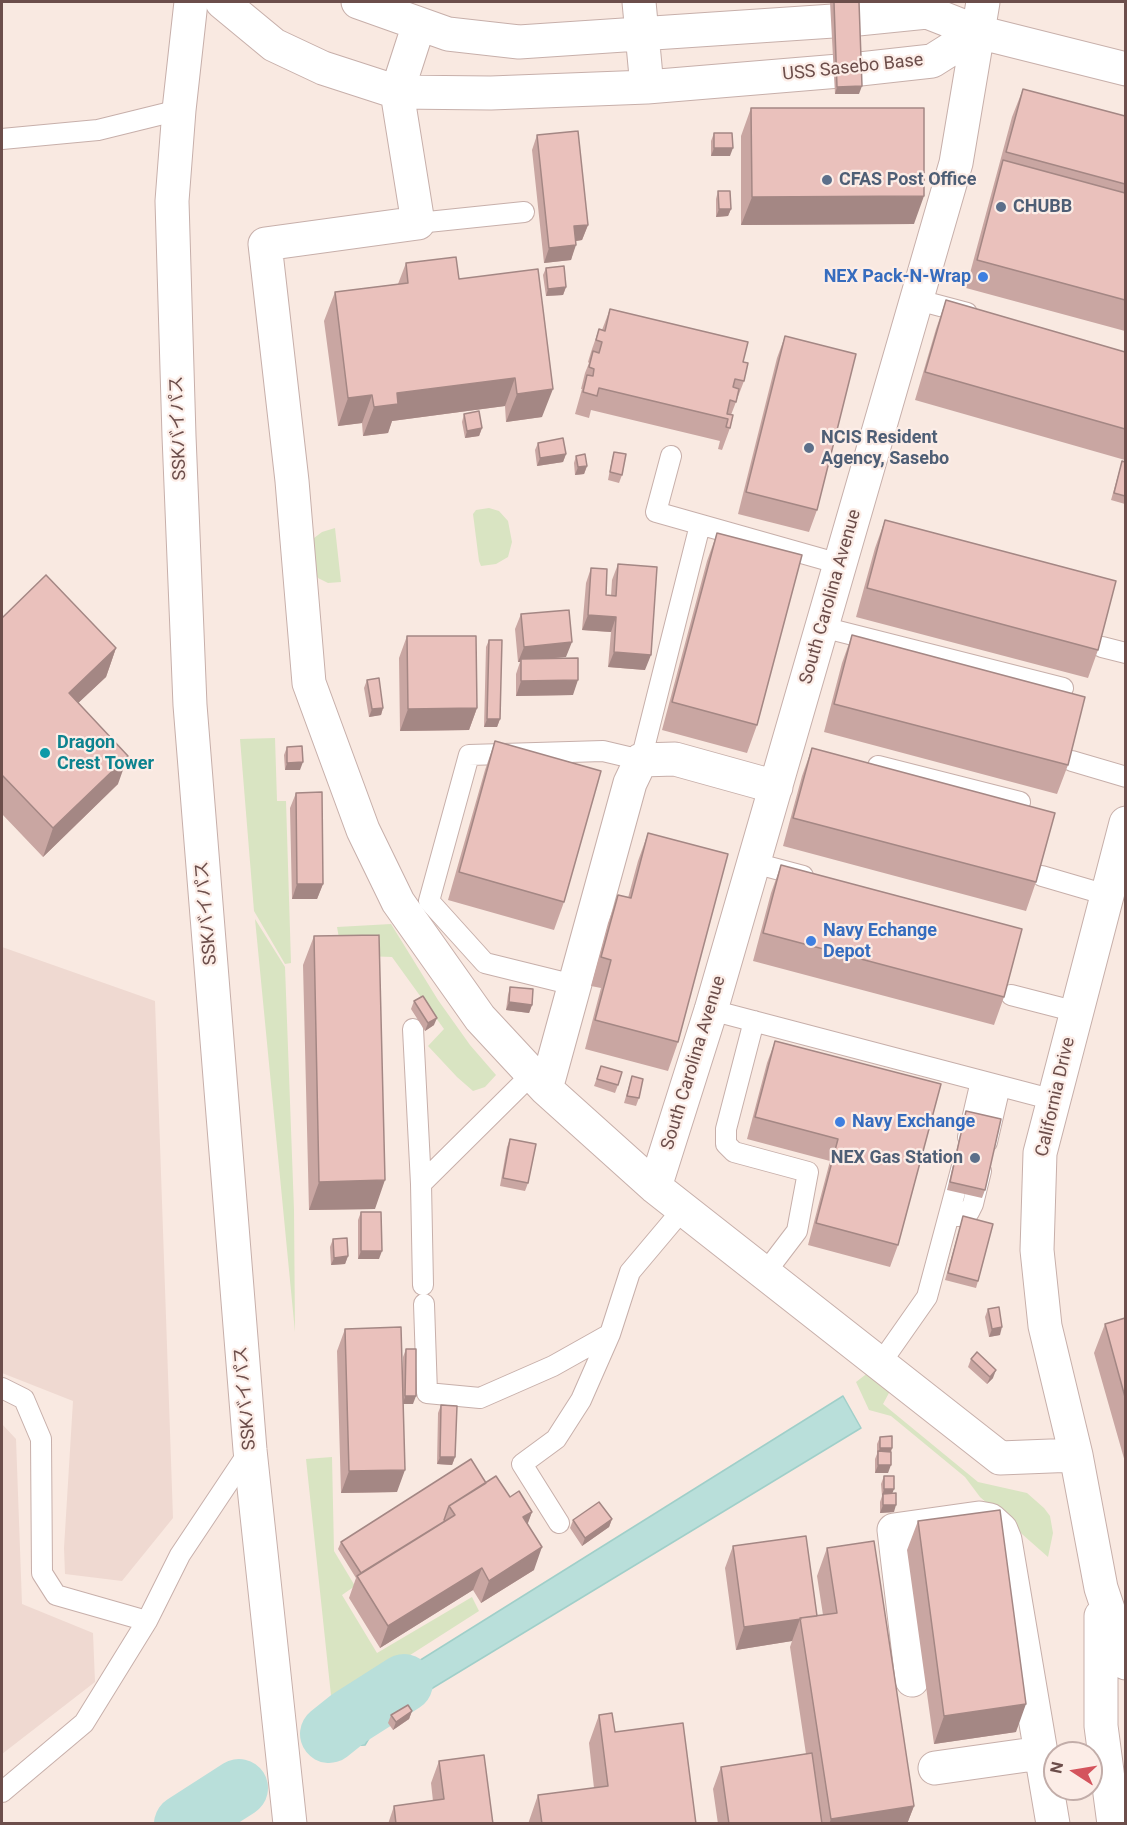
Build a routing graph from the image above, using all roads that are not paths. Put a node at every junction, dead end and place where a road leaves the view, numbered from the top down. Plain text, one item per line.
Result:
1 (191, 2) edge
2 (222, 2) edge
3 (358, 2) edge
4 (639, 2) edge
5 (981, 17) edge
6 (419, 24) junction
7 (641, 34) junction
8 (1125, 69) edge
9 (647, 87) junction
10 (397, 92) junction
11 (179, 110) junction
12 (2, 139) edge
13 (524, 212) dead end
14 (418, 223) junction
15 (918, 300) junction
16 (987, 319) edge
17 (671, 456) dead end
18 (700, 525) junction
19 (840, 564) junction
20 (822, 627) junction
21 (1102, 647) edge
22 (1125, 653) edge
23 (1063, 688) dead end
24 (640, 760) junction
25 (858, 761) edge
26 (1072, 761) edge
27 (1125, 777) edge
28 (776, 787) junction
29 (1020, 801) edge
30 (1125, 823) edge
31 (754, 863) junction
32 (1042, 876) edge
33 (823, 881) edge
34 (1107, 895) junction
35 (485, 963) junction
36 (457, 985) junction
37 (574, 985) junction
38 (1011, 995) edge
39 (711, 1010) junction
40 (1077, 1012) junction
41 (754, 1021) junction
42 (413, 1029) dead end
43 (539, 1082) junction
44 (991, 1084) junction
45 (1054, 1100) junction
46 (422, 1184) junction
47 (655, 1187) junction
48 (682, 1209) junction
49 (765, 1273) junction
50 (610, 1334) junction
51 (880, 1364) junction
52 (2, 1388) edge
53 (250, 1450) junction
54 (1076, 1455) junction
55 (559, 1523) dead end
56 (1113, 1586) edge
57 (147, 1621) junction
58 (1125, 1663) edge
59 (912, 1680) dead end
60 (1041, 1753) junction
61 (935, 1768) dead end
62 (2, 1792) edge
63 (290, 1824) edge
64 (1053, 1824) edge
65 (1114, 1824) edge

1 - 11 street, SSKバイパス
2 - 10 street, USS Sasebo Base
3 - 6 street
4 - 7 street
5 - 7 street
5 - 8 street
5 - 9 street, USS Sasebo Base
5 - 15 street, South Carolina Avenue
6 - 7 street
6 - 10 street
7 - 9 street
9 - 10 street, USS Sasebo Base
10 - 14 street
11 - 12 lane
11 - 53 street, SSKバイパス
13 - 14 lane
14 - 36 street
15 - 16 lane
15 - 19 street, South Carolina Avenue
17 - 18 lane
18 - 19 lane
18 - 24 lane
19 - 20 street, South Carolina Avenue
20 - 23 lane
20 - 28 street, South Carolina Avenue
21 - 22 lane
24 - 28 street
24 - 35 lane
24 - 37 street
25 - 29 lane
26 - 27 lane
28 - 31 street, South Carolina Avenue
30 - 34 street, California Drive
31 - 33 lane
31 - 39 street, South Carolina Avenue
32 - 34 lane
34 - 40 street, California Drive
35 - 36 lane
35 - 37 lane
36 - 43 street
37 - 43 street
38 - 40 lane
39 - 41 lane
39 - 47 street, South Carolina Avenue
40 - 45 street, California Drive
41 - 44 lane
41 - 49 lane
42 - 46 lane
43 - 46 lane
43 - 47 street
44 - 45 lane
44 - 51 lane
45 - 54 street, California Drive
46 - 50 lane
47 - 48 street
48 - 49 street
48 - 50 lane
49 - 51 street
50 - 55 lane
51 - 54 street
52 - 57 lane
53 - 57 lane
53 - 63 street, SSKバイパス
54 - 56 street, California Drive
56 - 58 street
56 - 65 street
57 - 62 lane
59 - 60 street
60 - 61 street
60 - 64 street

